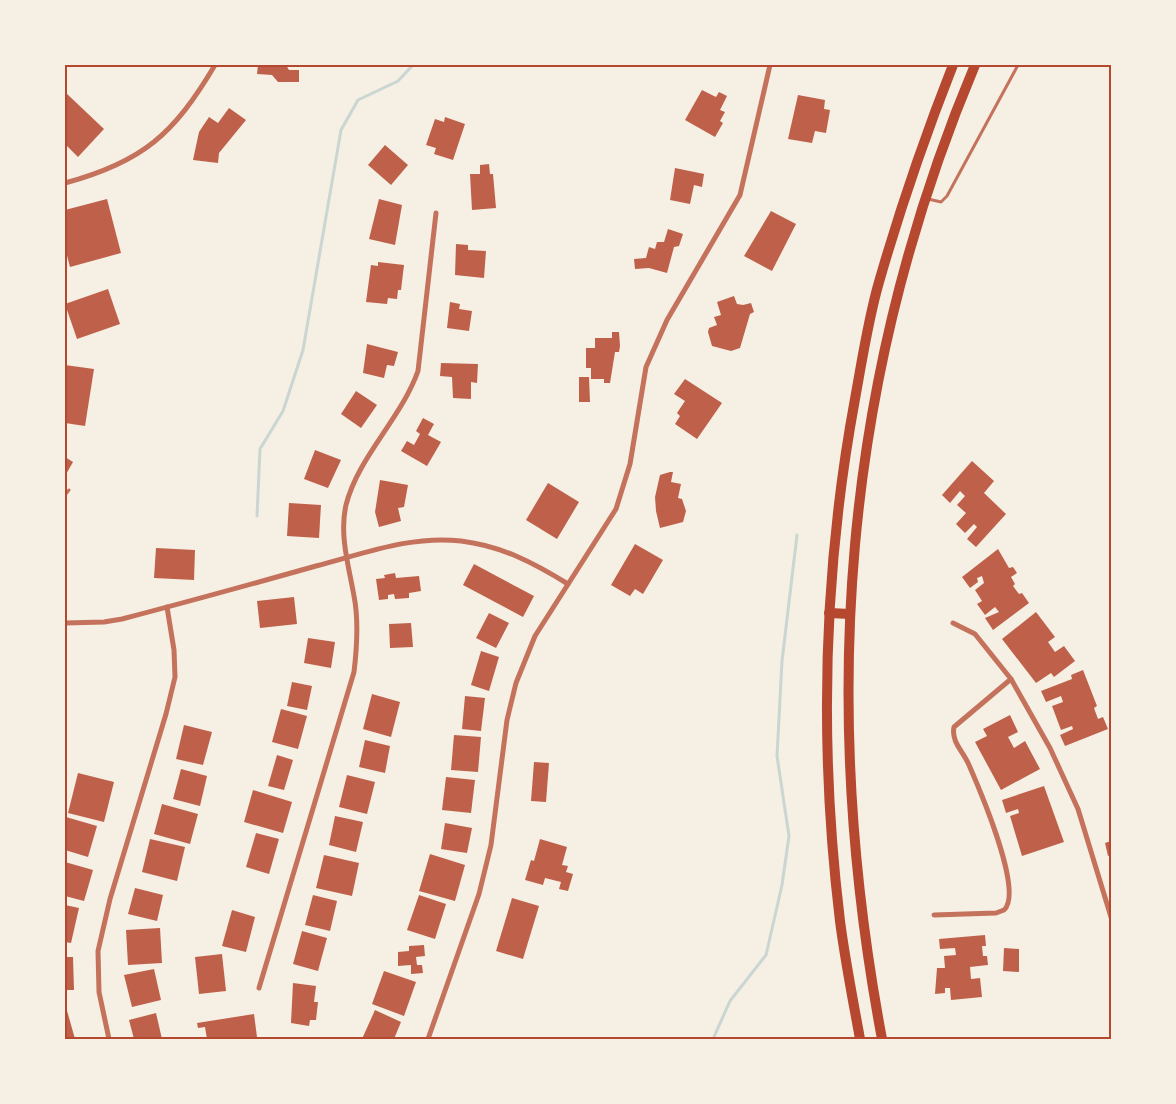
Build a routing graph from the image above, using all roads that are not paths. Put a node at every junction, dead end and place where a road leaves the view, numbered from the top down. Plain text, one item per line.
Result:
1 (215, 65) edge
2 (770, 65) edge
3 (953, 65) edge
4 (975, 65) edge
5 (1018, 65) edge
6 (65, 183) edge
7 (925, 197) junction
8 (436, 213) dead end
9 (69, 490) dead end
10 (65, 495) edge
11 (347, 557) junction
12 (568, 584) junction
13 (166, 607) junction
14 (830, 613) junction
15 (850, 614) junction
16 (65, 623) edge
17 (953, 623) dead end
18 (1011, 679) junction
19 (934, 915) dead end
20 (1111, 918) edge
21 (259, 988) dead end
22 (109, 1039) edge
23 (428, 1039) edge
24 (860, 1039) edge
25 (882, 1039) edge

1 - 6 street
2 - 12 street
3 - 14 main road
4 - 7 main road
5 - 7 lane
7 - 15 main road
8 - 11 street
9 - 10 lane
11 - 12 street
11 - 13 street
11 - 21 street
12 - 23 street
13 - 16 street
13 - 22 street
14 - 15 main road
14 - 24 main road
15 - 25 main road
17 - 18 street
18 - 19 street
18 - 20 street

